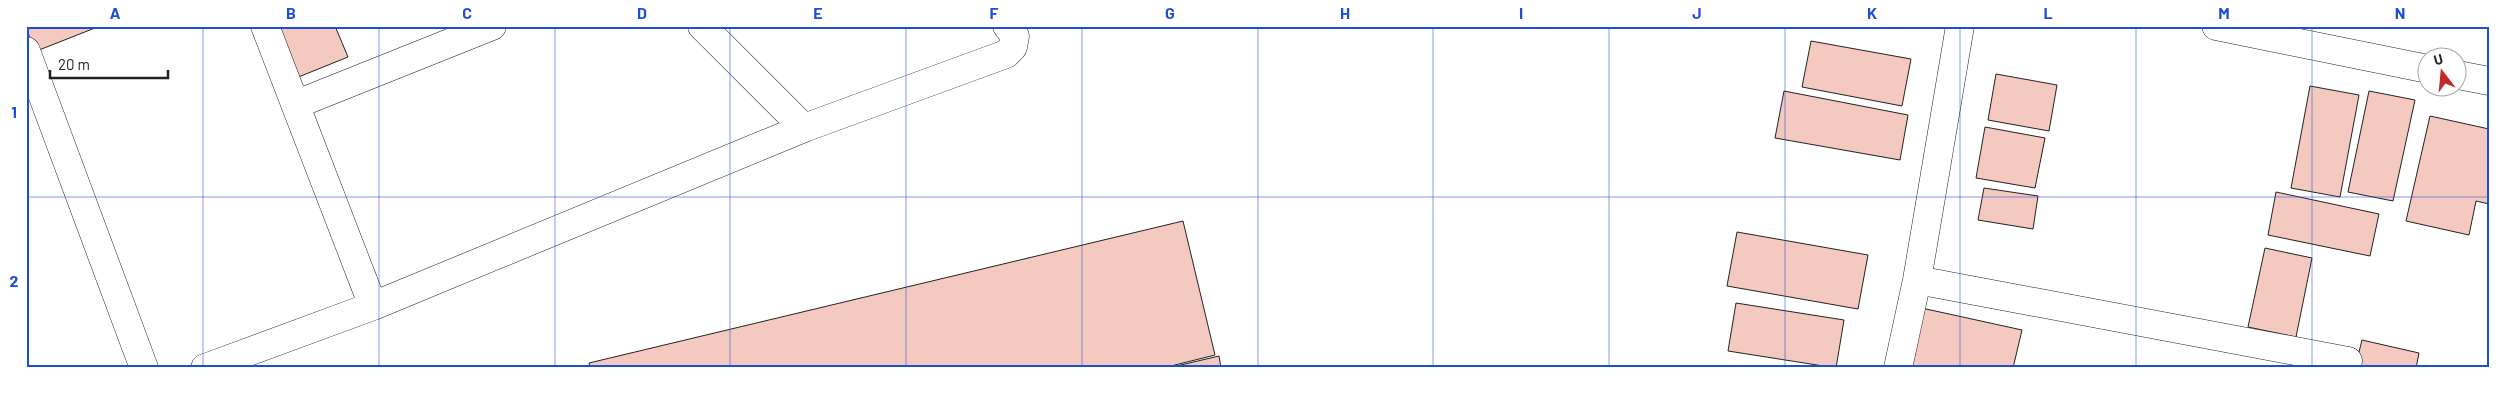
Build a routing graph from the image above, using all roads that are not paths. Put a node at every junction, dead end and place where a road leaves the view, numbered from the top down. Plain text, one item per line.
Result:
1 (265, 26) edge
2 (492, 26) edge
3 (702, 26) edge
4 (1007, 26) edge
5 (1960, 26) edge
6 (2216, 26) edge
7 (26, 51) edge
8 (2418, 67) edge
9 (2468, 77) edge
10 (2489, 81) edge
11 (297, 104) junction
12 (804, 128) junction
13 (1917, 280) junction
14 (373, 306) junction
15 (2348, 361) dead end
16 (144, 368) edge
17 (205, 368) edge
18 (1898, 368) edge

1 - 11 street
2 - 11 street
3 - 12 street
4 - 12 street
5 - 13 street
6 - 8 street
7 - 16 street
9 - 10 street
11 - 14 street
12 - 14 street
13 - 15 street
13 - 18 street
14 - 17 street

